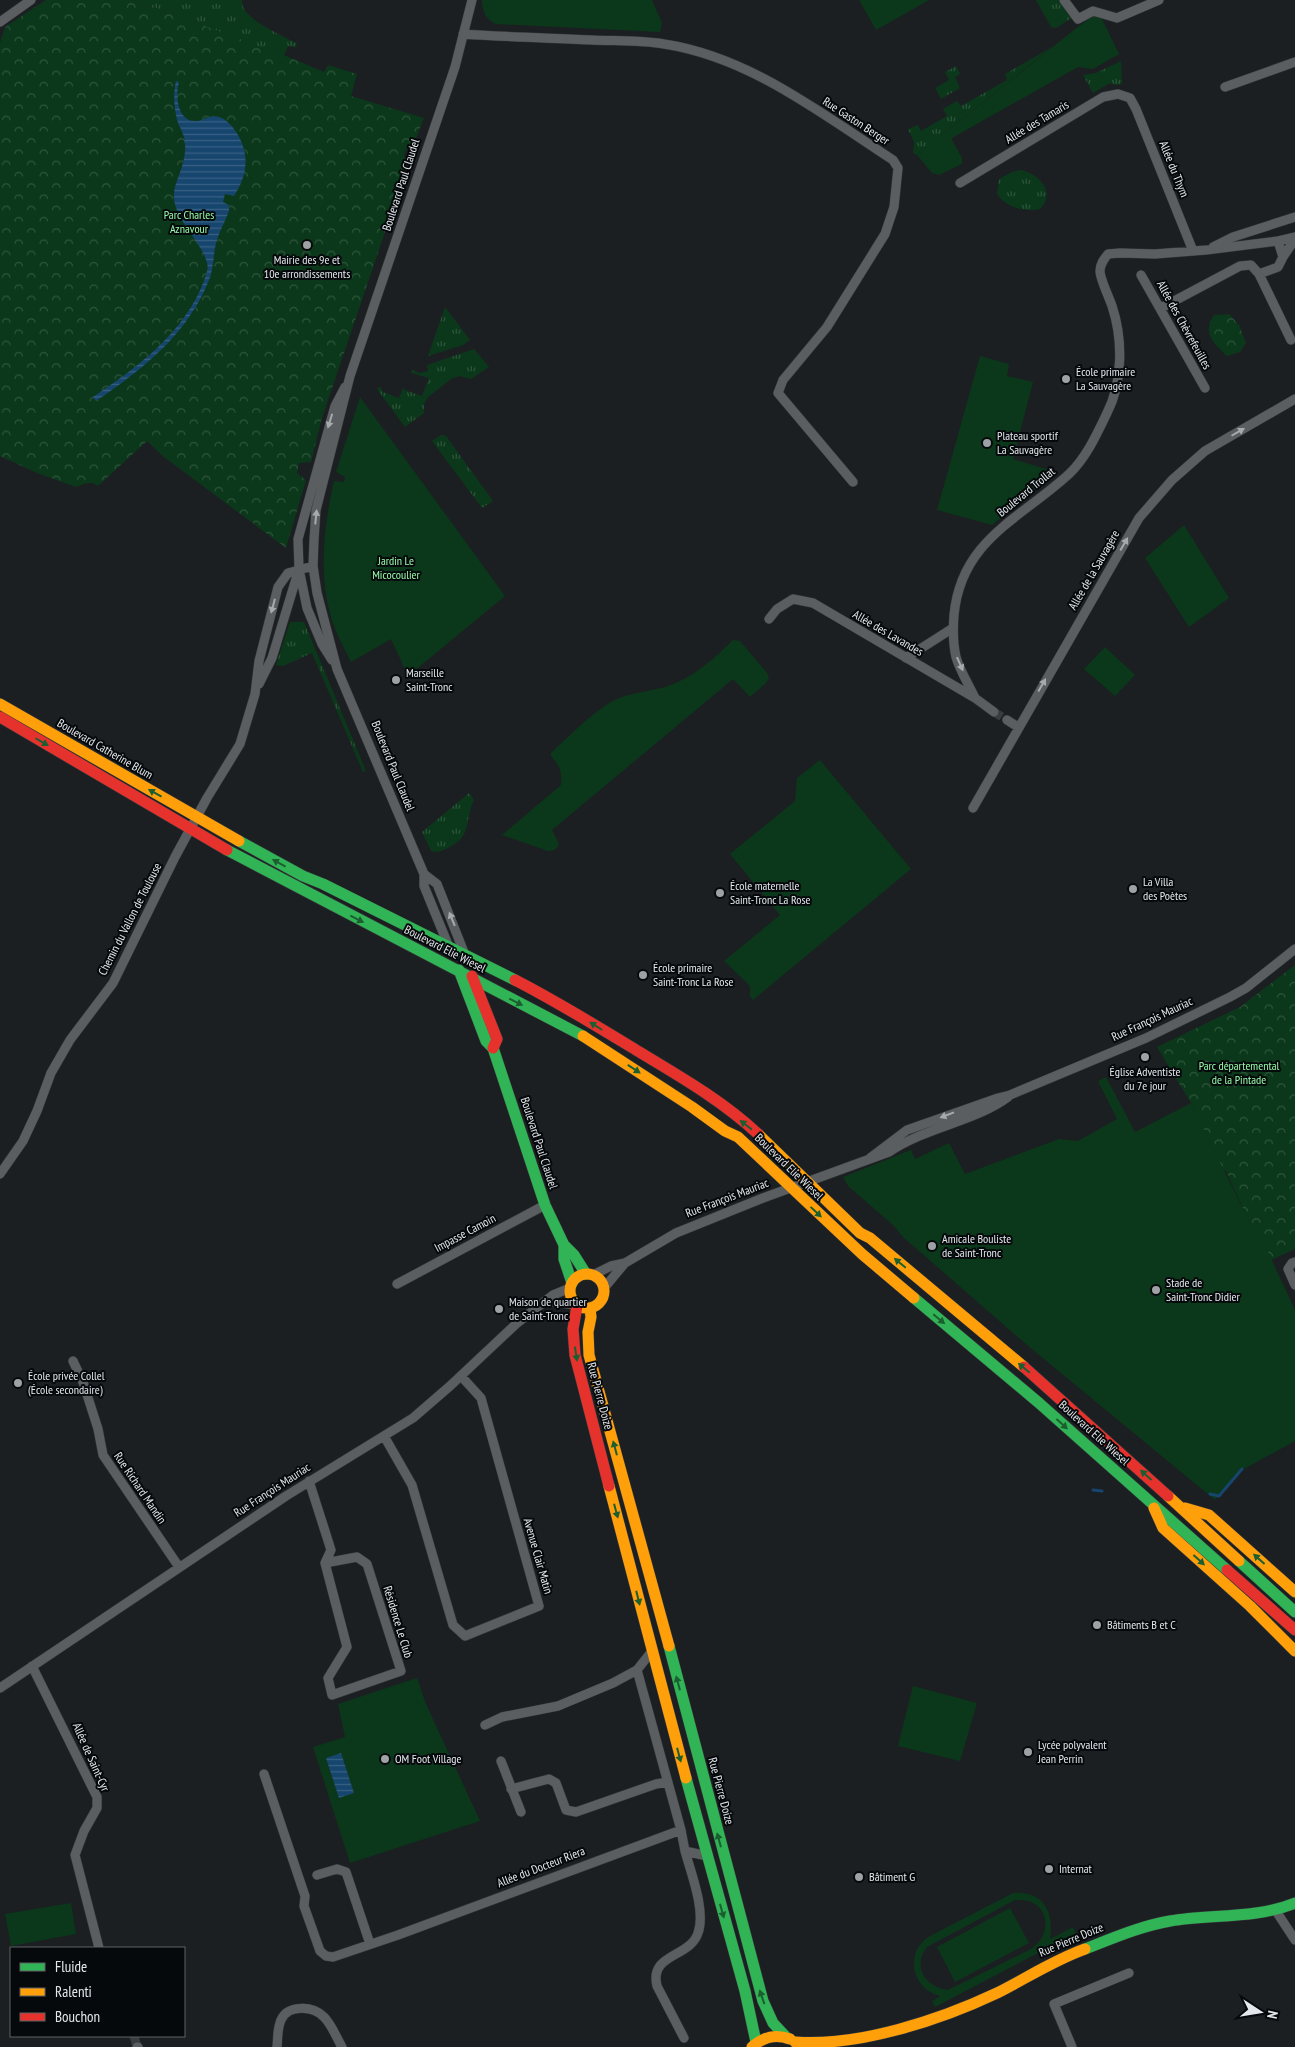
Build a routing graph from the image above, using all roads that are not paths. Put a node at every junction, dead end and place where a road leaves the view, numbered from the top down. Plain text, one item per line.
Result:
1 (30, 0) edge
2 (472, 0) edge
3 (1064, 0) edge
4 (1160, 0) edge
5 (0, 22) edge
6 (463, 34) junction
7 (1295, 62) edge
8 (1225, 87) dead end
9 (1130, 98) joint
10 (960, 183) dead end
11 (1295, 217) edge
12 (1294, 237) edge
13 (1278, 241) junction
14 (1206, 250) junction
15 (1193, 251) junction
16 (1283, 257) junction
17 (1259, 274) junction
18 (1141, 275) dead end
19 (1161, 308) junction
20 (1291, 340) dead end
21 (350, 376) junction
22 (1205, 388) dead end
23 (1295, 398) edge
24 (853, 482) dead end
25 (313, 566) junction
26 (299, 568) junction
27 (769, 619) dead end
28 (953, 628) junction
29 (906, 658) junction
30 (337, 669) junction
31 (255, 694) junction
32 (975, 698) junction
33 (0, 704) edge
34 (994, 712) tunnel mouth
35 (0, 717) edge
36 (1007, 720) tunnel mouth
37 (1018, 727) junction
38 (972, 808) dead end
39 (197, 817) junction
40 (190, 830) junction
41 (424, 874) junction
42 (449, 947) junction
43 (1295, 949) edge
44 (465, 955) junction
45 (460, 972) junction
46 (473, 979) junction
47 (493, 1048) junction
48 (0, 1174) edge
49 (807, 1182) junction
50 (793, 1188) junction
51 (545, 1205) junction
52 (564, 1244) junction
53 (1295, 1262) edge
54 (625, 1263) junction
55 (590, 1275) junction
56 (397, 1284) dead end
57 (571, 1285) junction
58 (1295, 1285) edge
59 (604, 1288) junction
60 (547, 1302) junction
61 (576, 1305) junction
62 (590, 1309) junction
63 (73, 1360) dead end
64 (461, 1376) junction
65 (384, 1436) junction
66 (309, 1481) junction
67 (1152, 1503) junction
68 (1182, 1508) junction
69 (642, 1545) junction
70 (626, 1550) junction
71 (325, 1563) junction
72 (179, 1567) junction
73 (1295, 1592) edge
74 (1295, 1612) edge
75 (1295, 1630) edge
76 (652, 1651) junction
77 (1295, 1651) edge
78 (32, 1666) junction
79 (638, 1670) junction
80 (0, 1688) edge
81 (485, 1725) dead end
82 (500, 1761) dead end
83 (264, 1774) dead end
84 (668, 1782) junction
85 (511, 1789) junction
86 (521, 1812) dead end
87 (681, 1830) junction
88 (685, 1851) junction
89 (707, 1856) junction
90 (317, 1875) dead end
91 (1295, 1903) edge
92 (1276, 1912) junction
93 (1295, 1940) edge
94 (370, 1944) junction
95 (98, 1947) edge
96 (1129, 1973) dead end
97 (684, 2038) dead end
98 (866, 2038) junction
99 (794, 2042) edge
100 (754, 2045) edge
101 (277, 2047) edge
102 (342, 2047) edge
103 (853, 2047) edge
104 (1072, 2047) edge

1 - 5 street
2 - 6 street, Boulevard Paul Claudel
3 - 4 street
6 - 21 street, Boulevard Paul Claudel
6 - 24 street, Rue Gaston Berger
7 - 8 street
9 - 10 street, Allée des Tamaris
9 - 15 street, Allée du Thym
11 - 14 street, Boulevard Trollat
12 - 13 street, Boulevard Trollat
12 - 16 street
13 - 14 street, Boulevard Trollat
13 - 16 street
14 - 15 street, Boulevard Trollat
15 - 28 street, Boulevard Trollat
16 - 17 street
17 - 19 street
17 - 20 street
18 - 19 street, Allée des Chèvrefeuilles
19 - 22 street, Allée des Chèvrefeuilles
25 -> 21 street, Boulevard Paul Claudel
21 -> 26 street, Boulevard Paul Claudel
37 -> 23 street, Allée de la Sauvagère
25 - 26 street
25 - 30 street, Boulevard Paul Claudel
26 - 30 street, Boulevard Paul Claudel
26 - 31 street, Chemin du Vallon de Toulouse
26 -> 31 street, Chemin du Vallon de Toulouse
27 - 29 street, Allée des Lavandes
28 - 29 street
28 -> 32 street, Boulevard Trollat
29 - 32 street, Allée des Lavandes
30 - 41 street, Boulevard Paul Claudel
31 - 39 street, Chemin du Vallon de Toulouse
32 - 34 street, Allée des Lavandes
39 -> 33 main road, Boulevard Catherine Blum
35 -> 40 main road, Boulevard Catherine Blum
36 - 37 street
37 - 38 street, Allée de la Sauvagère
39 - 40 street, Chemin du Vallon de Toulouse
42 -> 39 main road, Boulevard Elie Wiesel
40 -> 45 main road, Boulevard Elie Wiesel
40 - 48 street, Chemin du Vallon de Toulouse
41 - 42 street, Boulevard Paul Claudel
44 -> 41 street, Boulevard Paul Claudel
42 - 44 main road, Boulevard Elie Wiesel
42 - 45 main road, Boulevard Paul Claudel
43 - 49 street, Rue François Mauriac
44 - 46 main road, Boulevard Paul Claudel
49 -> 44 main road, Boulevard Elie Wiesel
45 - 46 main road, Boulevard Elie Wiesel
45 - 47 main road, Boulevard Paul Claudel
46 - 47 main road, Boulevard Paul Claudel
46 -> 50 main road, Boulevard Elie Wiesel
47 - 51 main road, Boulevard Paul Claudel
49 - 50 street, Rue François Mauriac
68 -> 49 main road, Boulevard Elie Wiesel
50 - 54 street, Rue François Mauriac
50 -> 67 main road, Boulevard Elie Wiesel
51 - 52 main road, Boulevard Paul Claudel
51 - 56 street, Impasse Camoin
52 - 55 main road, Boulevard Paul Claudel
52 - 57 main road, Boulevard Paul Claudel
53 - 58 street
54 - 55 street, Rue François Mauriac
54 - 59 street, Rue François Mauriac
55 - 57 main road, Rue François Mauriac
55 - 59 main road
57 - 60 street, Rue François Mauriac
57 - 61 main road
59 - 62 main road, Rue François Mauriac
60 - 61 street
60 - 64 street, Rue François Mauriac
61 - 62 main road
61 -> 70 main road, Rue Pierre Doize
69 -> 62 main road, Rue Pierre Doize
63 - 72 street, Rue Richard Mandin
64 - 65 street, Rue François Mauriac
64 - 65 street, Avenue Clair Matin
65 - 66 street, Rue François Mauriac
66 - 71 street, Résidence Le Club
66 - 72 street, Rue François Mauriac
67 - 75 main road, Boulevard Elie Wiesel
67 -> 77 main road
73 -> 68 main road
68 - 74 main road, Boulevard Elie Wiesel
69 - 70 street
99 -> 69 main road, Rue Pierre Doize
70 -> 76 main road, Rue Pierre Doize
71 - 71 street, Résidence Le Club
72 - 78 street, Rue François Mauriac
76 - 79 street
76 -> 89 main road, Rue Pierre Doize
78 - 80 street, Rue François Mauriac
78 - 95 street, Allée de Saint-Cyr
79 - 81 street
79 - 84 street
82 - 85 street
83 - 94 street, Allée du Docteur Riera
84 - 85 street
84 - 87 street
85 - 86 street
87 - 88 street
87 - 94 street, Allée du Docteur Riera
88 - 89 street
88 - 97 street
89 -> 100 main road, Rue Pierre Doize
90 - 94 street
91 - 92 main road, Rue Pierre Doize
92 - 93 street
92 - 98 main road, Rue Pierre Doize
96 - 104 street
98 - 99 main road, Rue Pierre Doize
98 - 103 main road, Rue Pierre Doize
99 - 100 main road
101 - 102 street

